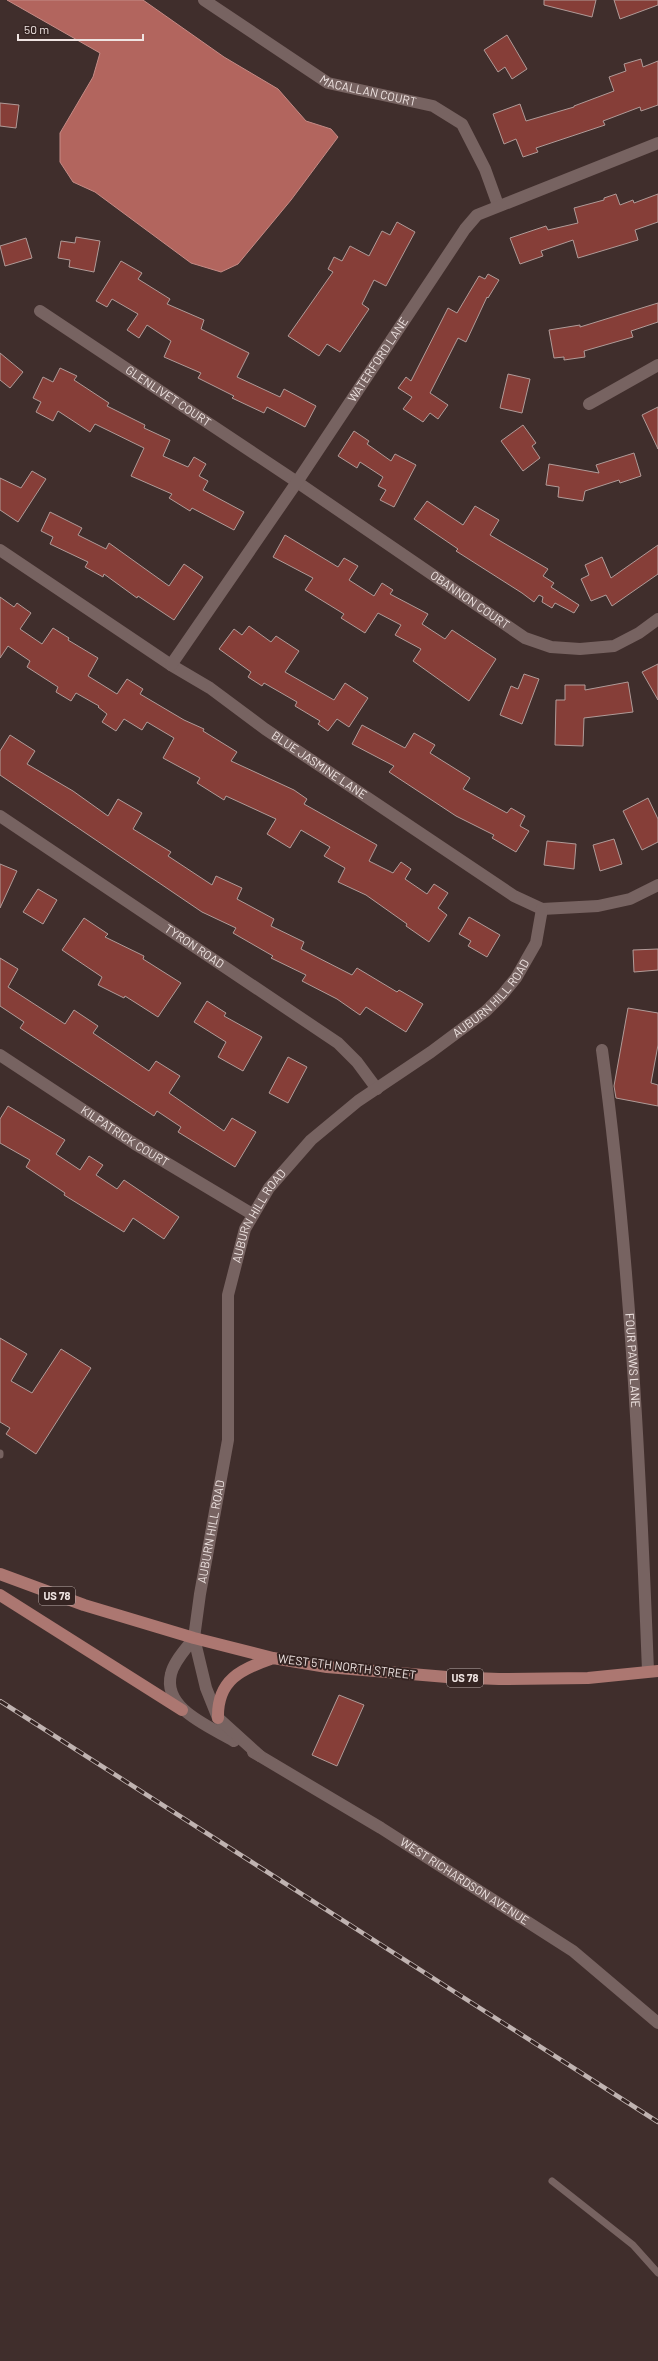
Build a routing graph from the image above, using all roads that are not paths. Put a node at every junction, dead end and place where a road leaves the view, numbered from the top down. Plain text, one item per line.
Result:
1 (204, 0) edge
2 (658, 143) edge
3 (498, 205) junction
4 (40, 311) dead end
5 (658, 365) edge
6 (589, 404) dead end
7 (297, 482) junction
8 (0, 550) edge
9 (658, 619) edge
10 (171, 665) junction
11 (0, 816) edge
12 (658, 885) edge
13 (542, 908) junction
14 (602, 1050) dead end
15 (0, 1055) edge
16 (377, 1089) junction
17 (252, 1214) junction
18 (0, 1574) edge
19 (0, 1595) edge
20 (194, 1638) junction
21 (273, 1658) junction
22 (653, 1671) edge
23 (182, 1710) junction
24 (218, 1718) junction
25 (260, 1756) junction
26 (658, 2023) edge
27 (552, 2181) dead end
28 (658, 2274) edge

1 - 3 street, MACALLAN COURT
2 - 3 street, WATERFORD LANE
3 - 7 street, WATERFORD LANE
4 - 7 street, GLENLIVET COURT
5 - 6 street
7 - 9 street, OBANNON COURT
7 - 10 street, WATERFORD LANE
8 - 10 street, BLUE JASMINE LANE
10 - 13 street, BLUE JASMINE LANE
11 - 16 street, TYRON ROAD
12 - 13 street, BLUE JASMINE LANE
13 - 16 street, AUBURN HILL ROAD
14 - 22 street, FOUR PAWS LANE
15 - 17 street, KILPATRICK COURT
16 - 17 street, AUBURN HILL ROAD
17 - 20 street, AUBURN HILL ROAD
18 - 20 main road, WEST 5TH NORTH STREET / US 78
19 - 23 main road
20 - 21 main road, WEST 5TH NORTH STREET / US 78
20 - 23 street
20 - 24 street, WEST RICHARDSON AVENUE
21 - 22 main road, WEST 5TH NORTH STREET / US 78
21 - 24 main road
23 - 25 street, WEST RICHARDSON AVENUE
24 - 25 street, WEST RICHARDSON AVENUE
25 - 26 street, WEST RICHARDSON AVENUE
27 - 28 lane

